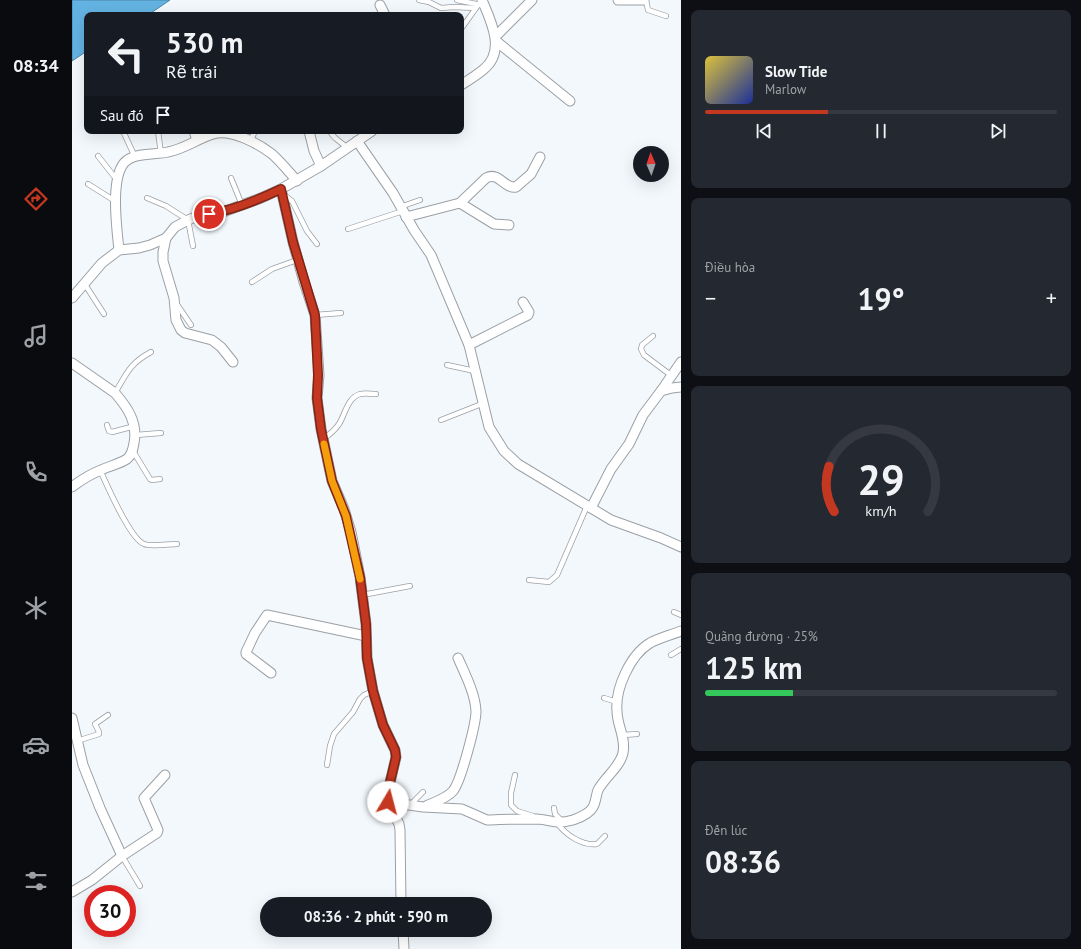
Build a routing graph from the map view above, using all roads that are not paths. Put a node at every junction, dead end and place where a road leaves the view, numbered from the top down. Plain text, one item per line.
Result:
1 (419, 0) edge
2 (457, 0) edge
3 (532, 0) edge
4 (618, 0) edge
5 (645, 0) edge
6 (480, 4) edge
7 (380, 6) dead end
8 (383, 12) edge
9 (666, 16) dead end
10 (464, 25) edge
11 (496, 38) junction
12 (464, 83) edge
13 (570, 101) dead end
14 (124, 134) edge
15 (158, 134) edge
16 (195, 134) edge
17 (213, 134) edge
18 (234, 134) edge
19 (254, 134) edge
20 (310, 134) edge
21 (332, 134) edge
22 (368, 134) edge
23 (198, 140) junction
24 (357, 141) junction
25 (250, 142) junction
26 (346, 148) junction
27 (161, 154) junction
28 (98, 156) dead end
29 (135, 157) junction
30 (540, 157) dead end
31 (321, 166) junction
32 (231, 178) dead end
33 (117, 181) junction
34 (297, 181) junction
35 (88, 184) dead end
36 (281, 191) junction
37 (146, 198) dead end
38 (420, 200) dead end
39 (116, 201) junction
40 (460, 203) junction
41 (242, 205) junction
42 (403, 211) junction
43 (188, 220) junction
44 (509, 225) dead end
45 (348, 229) dead end
46 (166, 238) junction
47 (317, 244) dead end
48 (193, 246) dead end
49 (119, 250) junction
50 (298, 260) junction
51 (252, 282) dead end
52 (84, 283) junction
53 (72, 298) edge
54 (175, 302) junction
55 (523, 302) dead end
56 (104, 314) dead end
57 (341, 314) dead end
58 (315, 315) junction
59 (191, 325) dead end
60 (653, 336) dead end
61 (469, 345) junction
62 (151, 352) dead end
63 (233, 362) dead end
64 (681, 362) edge
65 (72, 363) edge
66 (447, 365) dead end
67 (476, 371) junction
68 (672, 376) junction
69 (681, 388) edge
70 (660, 391) junction
71 (115, 393) junction
72 (376, 394) dead end
73 (484, 403) junction
74 (441, 420) dead end
75 (107, 425) dead end
76 (135, 426) junction
77 (161, 433) dead end
78 (136, 435) junction
79 (323, 439) junction
80 (133, 451) junction
81 (100, 470) junction
82 (160, 479) dead end
83 (72, 487) edge
84 (589, 507) junction
85 (178, 544) dead end
86 (681, 548) edge
87 (529, 580) dead end
88 (410, 586) dead end
89 (362, 595) junction
90 (674, 612) dead end
91 (681, 615) edge
92 (681, 631) edge
93 (366, 636) junction
94 (681, 649) edge
95 (671, 655) dead end
96 (458, 658) dead end
97 (271, 673) dead end
98 (373, 691) junction
99 (604, 698) dead end
100 (617, 702) junction
101 (108, 715) dead end
102 (72, 718) edge
103 (637, 734) dead end
104 (623, 735) junction
105 (77, 741) junction
106 (327, 765) dead end
107 (165, 775) dead end
108 (516, 775) dead end
109 (423, 792) dead end
110 (388, 802) junction
111 (409, 806) junction
112 (423, 807) junction
113 (554, 808) dead end
114 (537, 819) junction
115 (560, 823) junction
116 (605, 836) dead end
117 (122, 856) junction
118 (140, 886) dead end
119 (72, 892) edge
120 (401, 897) edge
121 (403, 937) edge
122 (404, 949) edge

1 - 6 lane
2 - 6 lane
3 - 11 street
4 - 5 street
5 - 9 lane
6 - 10 lane
6 - 11 street
7 - 8 street
11 - 12 street
11 - 13 street
14 - 29 lane
15 - 27 lane
16 - 23 street
17 - 23 street
18 - 25 street
19 - 25 lane
20 - 31 street
21 - 26 lane
22 - 24 street
23 - 27 street
24 - 26 street
24 - 42 street
25 - 34 street
26 - 31 street
27 - 29 street
28 - 33 lane
29 - 33 street
30 - 40 street
31 - 34 street
32 - 41 lane
33 - 39 street
34 - 36 street
35 - 39 lane
36 - 41 street
36 - 47 lane
36 - 50 street
37 - 43 lane
38 - 42 lane
39 - 49 street
40 - 42 street
40 - 44 street
41 - 43 street
42 - 45 lane
42 - 61 street
43 - 46 street
43 - 48 lane
46 - 49 street
46 - 54 street
49 - 52 street
50 - 51 lane
50 - 58 street
52 - 53 street
52 - 56 lane
54 - 59 lane
54 - 63 street
55 - 61 street
57 - 58 lane
58 - 79 street
60 - 68 lane
61 - 67 street
62 - 71 lane
64 - 68 street
65 - 71 street
66 - 67 lane
67 - 73 street
68 - 70 street
69 - 70 street
70 - 84 street
71 - 76 street
72 - 79 lane
73 - 74 lane
73 - 84 street
75 - 76 lane
76 - 78 street
77 - 78 lane
78 - 80 street
79 - 89 street
80 - 81 street
80 - 82 lane
81 - 83 street
81 - 85 lane
84 - 86 street
84 - 87 lane
88 - 89 lane
89 - 93 street
90 - 91 lane
92 - 100 street
93 - 97 street
93 - 98 street
94 - 95 lane
96 - 112 street
98 - 106 lane
98 - 110 street
99 - 100 lane
100 - 104 street
101 - 105 lane
102 - 105 street
103 - 104 lane
104 - 115 street
105 - 117 street
107 - 117 street
108 - 114 lane
109 - 111 lane
110 - 111 street
110 - 120 street
111 - 112 street
112 - 114 street
113 - 115 lane
114 - 115 street
115 - 116 lane
117 - 118 lane
117 - 119 street
121 - 122 street

